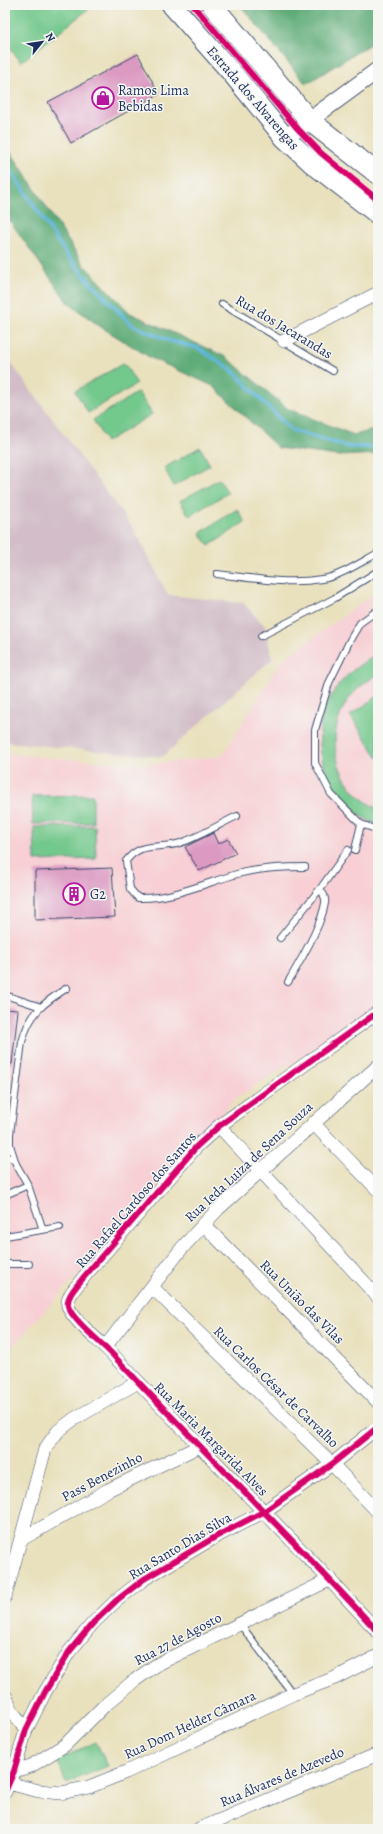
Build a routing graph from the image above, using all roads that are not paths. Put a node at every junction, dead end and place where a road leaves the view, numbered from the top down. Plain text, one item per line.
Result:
1 (172, 5) edge
2 (212, 5) edge
3 (378, 70) edge
4 (310, 121) junction
5 (285, 138) junction
6 (378, 174) edge
7 (378, 214) edge
8 (378, 293) edge
9 (222, 304) dead end
10 (284, 341) junction
11 (333, 371) dead end
12 (378, 553) edge
13 (378, 571) edge
14 (217, 574) dead end
15 (378, 610) edge
16 (261, 636) dead end
17 (237, 816) dead end
18 (361, 824) junction
19 (378, 830) edge
20 (348, 850) dead end
21 (355, 850) dead end
22 (305, 867) dead end
23 (320, 889) junction
24 (280, 938) dead end
25 (288, 982) dead end
26 (67, 988) dead end
27 (5, 995) edge
28 (41, 1006) junction
29 (378, 1012) edge
30 (376, 1073) edge
31 (313, 1123) junction
32 (219, 1126) junction
33 (7, 1133) edge
34 (5, 1157) edge
35 (14, 1159) junction
36 (260, 1170) junction
37 (28, 1185) junction
38 (378, 1190) edge
39 (5, 1195) edge
40 (203, 1224) junction
41 (60, 1227) dead end
42 (43, 1230) junction
43 (5, 1236) edge
44 (5, 1264) edge
45 (29, 1264) dead end
46 (152, 1286) junction
47 (378, 1297) edge
48 (74, 1317) joint
49 (105, 1347) junction
50 (138, 1382) junction
51 (378, 1402) edge
52 (378, 1427) edge
53 (200, 1446) junction
54 (332, 1464) junction
55 (265, 1511) junction
56 (378, 1512) edge
57 (22, 1540) junction
58 (331, 1579) junction
59 (5, 1597) edge
60 (240, 1624) junction
61 (378, 1632) edge
62 (378, 1656) edge
63 (293, 1694) junction
64 (5, 1695) edge
65 (26, 1730) junction
66 (378, 1754) edge
67 (9, 1782) edge
68 (222, 1825) edge
69 (199, 1829) edge

1 - 5 main road, Estrada dos Alvarengas
2 - 4 main road, Estrada dos Alvarengas
3 - 4 street
4 - 5 street
4 - 6 main road, Estrada dos Alvarengas
5 - 7 main road, Estrada dos Alvarengas
8 - 10 street
9 - 10 lane, Rua dos Jacarandas
10 - 11 lane, Rua dos Jacarandas
12 - 14 lane
13 - 16 lane
15 - 18 lane
17 - 22 lane
18 - 19 lane
18 - 21 lane
20 - 23 lane
23 - 24 lane
23 - 25 lane
26 - 28 lane
27 - 28 lane
28 - 33 lane
29 - 32 street, Rua Rafael Cardoso dos Santos
30 - 31 street, Rua Ieda Luiza de Sena Souza
31 - 36 street, Rua Ieda Luiza de Sena Souza
31 - 38 street
32 - 36 street
32 - 48 street, Rua Rafael Cardoso dos Santos
33 - 35 lane
34 - 35 lane
35 - 37 lane
36 - 40 street, Rua Ieda Luiza de Sena Souza
36 - 47 street
37 - 39 lane
37 - 42 lane
40 - 46 street, Rua Ieda Luiza de Sena Souza
40 - 51 street, Rua União das Vilas
41 - 42 lane
42 - 43 lane
44 - 45 lane
46 - 49 street, Rua Ieda Luiza de Sena Souza
46 - 54 street, Rua Carlos César de Carvalho
48 - 49 street, Rua Maria Margarida Alves
49 - 50 street, Rua Maria Margarida Alves
50 - 53 street, Rua Maria Margarida Alves
50 - 57 street
52 - 54 street, Rua Santo Dias Silva
53 - 55 street, Rua Maria Margarida Alves
53 - 57 street, Pass Benezinho
54 - 55 street, Rua Santo Dias Silva
54 - 56 street, Rua Carlos César de Carvalho
55 - 58 street, Rua Maria Margarida Alves
55 - 65 street, Rua Santo Dias Silva
57 - 59 street
58 - 60 street, Rua 27 de Agosto
58 - 61 street, Rua Maria Margarida Alves
60 - 63 lane
60 - 67 street, Rua 27 de Agosto
62 - 63 street, Rua Dom Helder Câmara
63 - 67 street, Rua Dom Helder Câmara
64 - 65 street
65 - 67 street, Rua Santo Dias Silva
66 - 68 street, Rua Álvares de Azevedo
68 - 69 street, Rua Álvares de Azevedo

